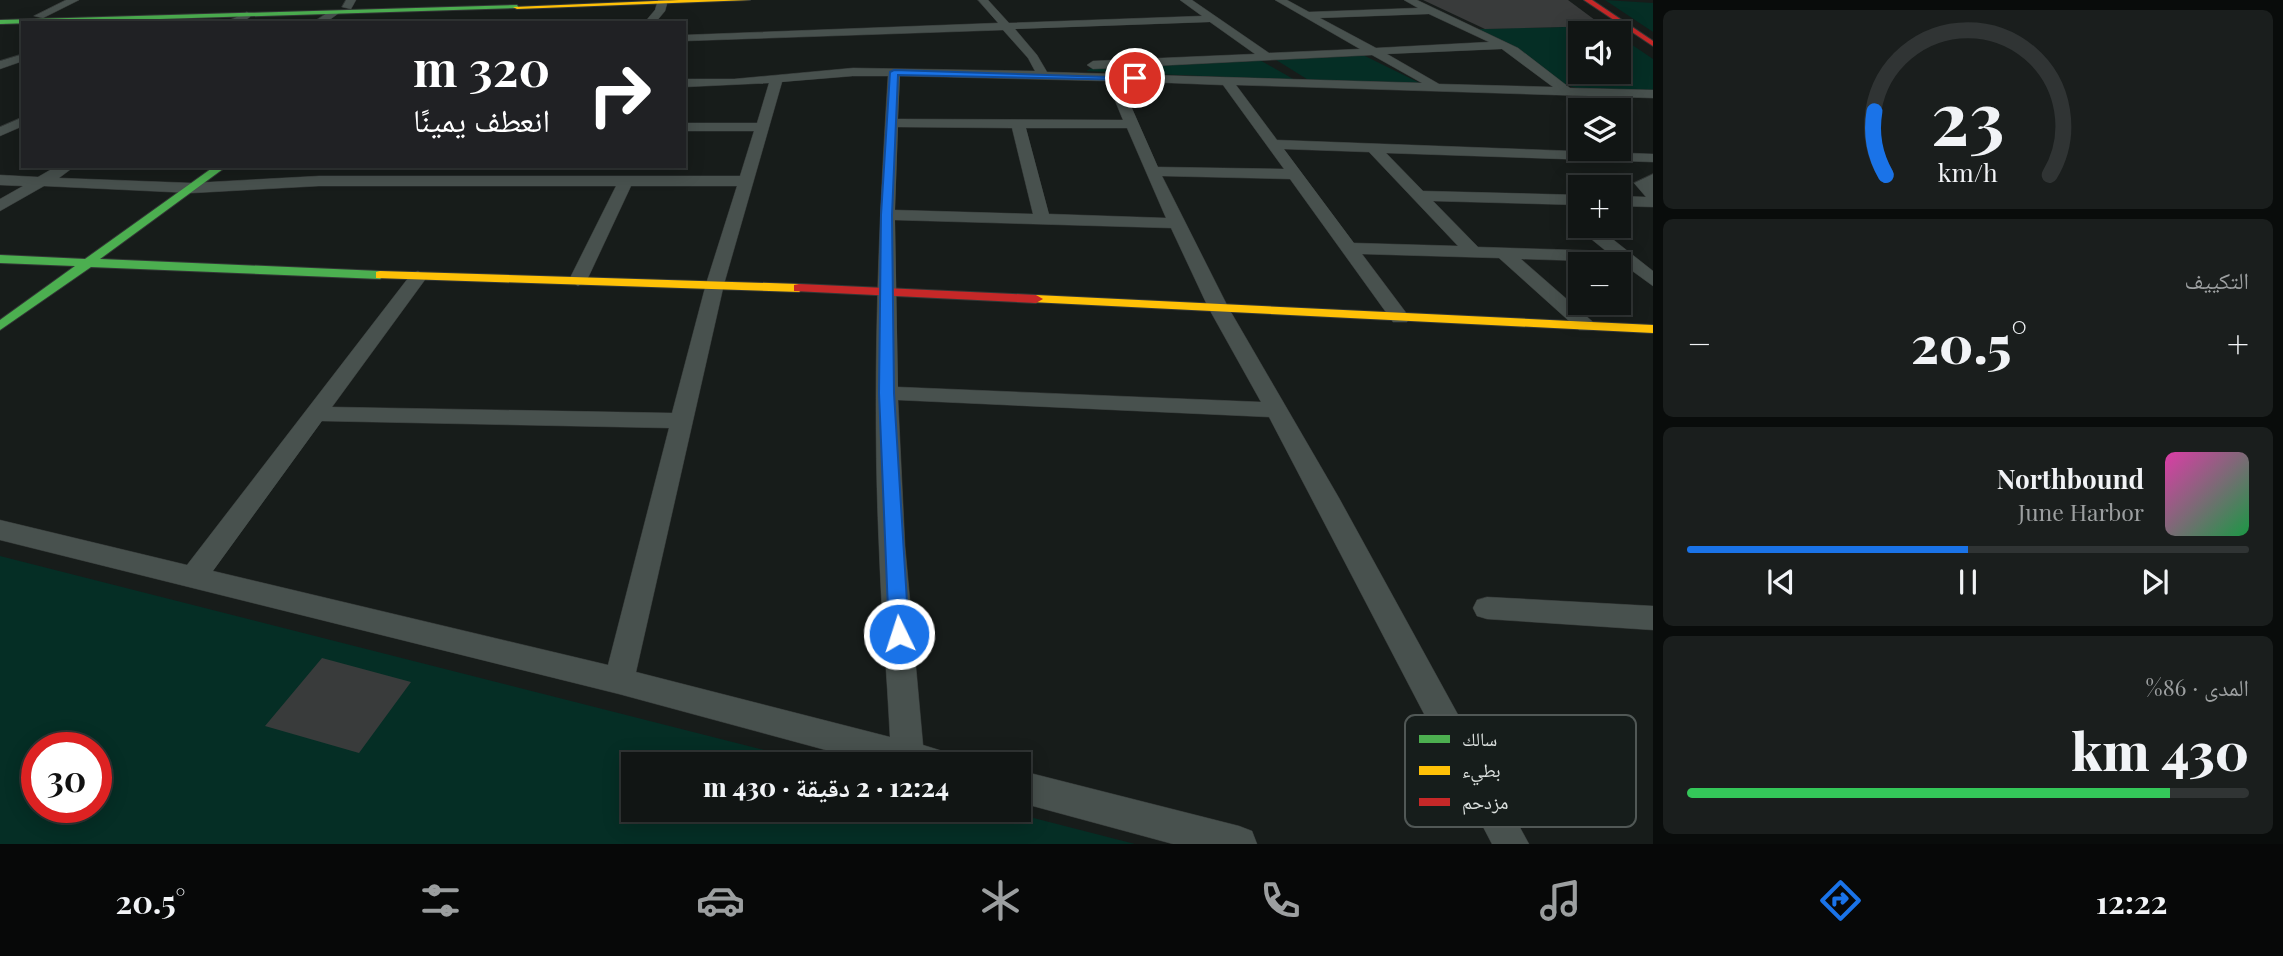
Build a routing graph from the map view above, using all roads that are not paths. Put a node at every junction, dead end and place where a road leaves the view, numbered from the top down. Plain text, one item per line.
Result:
1 (74, 0) edge
2 (600, 0) edge
3 (747, 0) edge
4 (982, 0) edge
5 (1185, 0) edge
6 (1280, 0) edge
7 (1409, 0) edge
8 (663, 1) edge
9 (565, 2) edge
10 (445, 5) edge
11 (344, 7) edge
12 (1607, 9) edge
13 (291, 11) junction
14 (1431, 11) junction
15 (247, 15) junction
16 (1304, 15) junction
17 (39, 16) junction
18 (139, 18) edge
19 (0, 19) edge
20 (1212, 19) junction
21 (234, 21) edge
22 (320, 21) edge
23 (425, 21) edge
24 (651, 21) edge
25 (1005, 26) junction
26 (686, 37) edge
27 (1652, 41) edge
28 (1505, 45) junction
29 (1370, 52) junction
30 (1268, 57) junction
31 (21, 58) edge
32 (0, 65) edge
33 (894, 72) junction
34 (1042, 74) junction
35 (1068, 75) junction
36 (1112, 77) junction
37 (777, 79) junction
38 (1227, 81) junction
39 (686, 83) edge
40 (1310, 83) junction
41 (1441, 88) junction
42 (1566, 91) junction
43 (1633, 93) junction
44 (1653, 94) edge
45 (1653, 100) edge
46 (0, 122) edge
47 (21, 122) edge
48 (892, 123) junction
49 (1018, 124) junction
50 (1132, 124) junction
51 (686, 127) edge
52 (763, 127) junction
53 (0, 132) edge
54 (1272, 144) junction
55 (1374, 149) junction
56 (1653, 158) edge
57 (65, 168) edge
58 (219, 168) edge
59 (498, 168) edge
60 (1152, 171) junction
61 (1292, 174) junction
62 (1653, 179) edge
63 (0, 180) edge
64 (626, 180) junction
65 (488, 181) junction
66 (747, 181) junction
67 (42, 182) junction
68 (192, 188) junction
69 (1653, 195) edge
70 (1421, 197) junction
71 (1555, 200) junction
72 (1568, 200) edge
73 (1631, 201) edge
74 (1653, 202) edge
75 (0, 206) edge
76 (1568, 211) edge
77 (887, 215) junction
78 (1042, 218) junction
79 (1177, 223) junction
80 (1601, 238) edge
81 (1347, 248) junction
82 (1472, 252) junction
83 (1618, 252) edge
84 (1504, 253) junction
85 (1568, 255) edge
86 (0, 259) edge
87 (88, 263) junction
88 (1631, 263) edge
89 (418, 277) junction
90 (578, 280) junction
91 (1653, 280) edge
92 (715, 284) junction
93 (887, 292) junction
94 (1218, 307) junction
95 (1400, 318) junction
96 (0, 326) edge
97 (1586, 326) junction
98 (1653, 329) edge
99 (887, 393) junction
100 (1275, 410) junction
101 (317, 414) junction
102 (684, 421) junction
103 (0, 530) edge
104 (193, 577) junction
105 (1487, 608) dead end
106 (1653, 618) edge
107 (619, 681) junction
108 (1443, 715) edge
109 (893, 752) edge
110 (908, 752) edge
111 (1031, 789) edge
112 (1502, 827) edge
113 (1239, 844) edge
114 (1511, 844) edge

1 - 17 street
2 - 9 street
3 - 8 street
4 - 25 street
5 - 20 street
6 - 16 street
7 - 14 street
8 - 9 street
8 - 24 street
9 - 10 street
10 - 11 street
10 - 23 street
11 - 13 street
11 - 22 street
12 - 27 street
13 - 15 street
13 - 18 street
14 - 16 street
14 - 28 street
15 - 18 street
15 - 21 street
16 - 29 street
17 - 18 street
17 - 19 street
18 - 19 street
20 - 25 street
20 - 30 street
25 - 26 street
25 - 34 street
28 - 29 street
28 - 42 street
29 - 30 street
29 - 41 street
30 - 35 street
30 - 40 street
31 - 32 street
33 - 34 street
33 - 37 street
33 - 48 street
34 - 35 street
35 - 36 street
36 - 38 street
36 - 50 street
37 - 39 street
37 - 52 street
38 - 40 street
38 - 54 street
40 - 41 street
41 - 42 street
42 - 43 street
43 - 44 street
43 - 45 street
46 - 47 street
47 - 53 street
48 - 49 street
48 - 77 street
49 - 50 street
49 - 78 street
50 - 60 street
51 - 52 street
52 - 66 street
54 - 55 street
54 - 61 street
55 - 56 street
55 - 70 street
57 - 67 street
58 - 68 street
59 - 65 street
60 - 61 street
60 - 79 street
61 - 81 street
62 - 69 street
63 - 67 street
64 - 65 street
64 - 66 street
64 - 90 street
65 - 68 street
66 - 92 street
67 - 68 street
67 - 75 street
68 - 87 street
70 - 71 street
70 - 82 street
71 - 72 street
71 - 76 street
73 - 74 street
77 - 78 street
77 - 93 street
78 - 79 street
79 - 94 street
80 - 83 street
81 - 82 street
81 - 95 street
82 - 84 street
84 - 85 street
84 - 97 street
86 - 87 street
87 - 89 street
87 - 96 street
88 - 91 street
89 - 90 street
89 - 101 street
90 - 92 street
92 - 93 street
92 - 102 street
93 - 94 street
93 - 99 street
94 - 95 street
94 - 100 street
95 - 97 street
97 - 98 street
99 - 100 street
99 - 110 street
100 - 108 street
101 - 102 street
101 - 104 street
102 - 107 street
103 - 104 street
104 - 107 street
105 - 106 street
107 - 109 street
111 - 113 street
112 - 114 street

